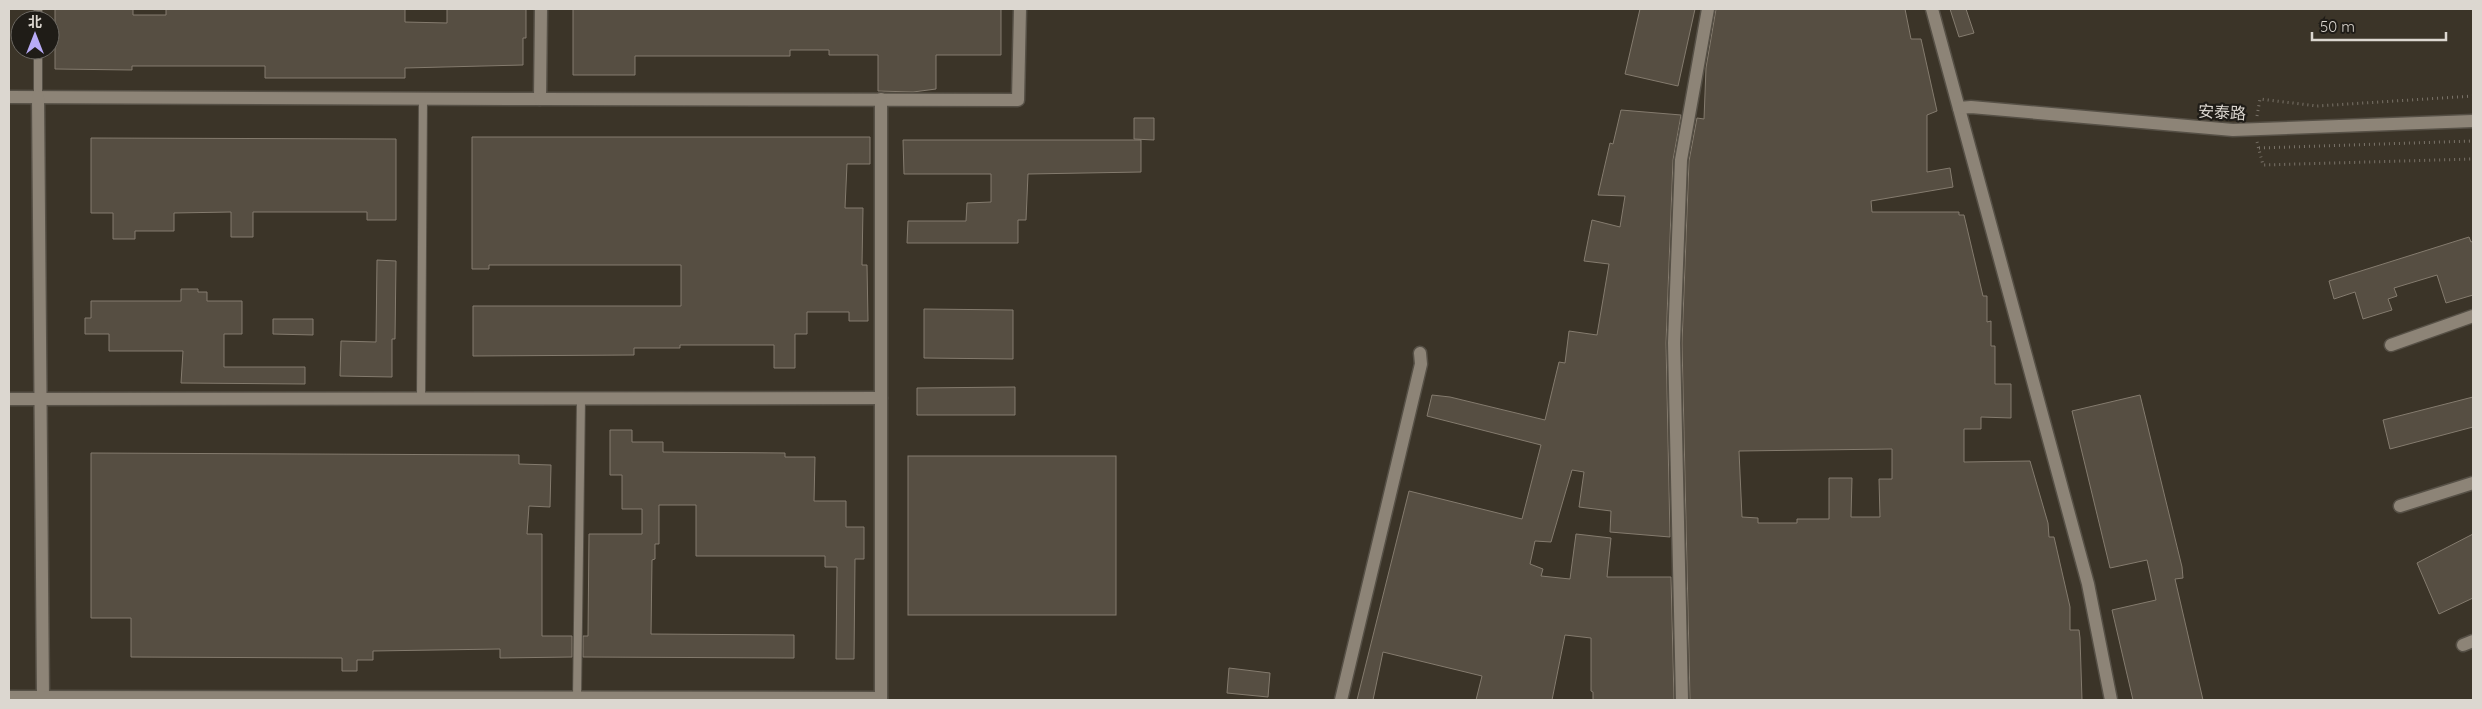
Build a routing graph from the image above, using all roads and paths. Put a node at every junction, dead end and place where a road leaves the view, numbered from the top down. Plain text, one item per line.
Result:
1 (541, 9) edge
2 (1020, 9) edge
3 (1708, 9) edge
4 (1932, 9) edge
5 (38, 60) edge
6 (2473, 96) edge
7 (9, 97) edge
8 (38, 97) junction
9 (423, 98) junction
10 (540, 98) junction
11 (881, 100) junction
12 (1965, 107) junction
13 (2473, 121) edge
14 (2254, 129) junction
15 (2473, 141) edge
16 (2259, 148) junction
17 (2473, 160) edge
18 (2473, 316) edge
19 (2391, 345) dead end
20 (1420, 353) dead end
21 (421, 398) junction
22 (581, 398) junction
23 (881, 398) junction
24 (9, 399) edge
25 (40, 399) junction
26 (2473, 483) edge
27 (2400, 506) dead end
28 (9, 697) edge
29 (43, 698) junction
30 (577, 698) junction
31 (881, 699) edge
32 (1341, 700) edge
33 (1682, 700) edge
34 (2111, 700) edge

1 - 10 street
2 - 11 street
3 - 33 street
4 - 12 street
5 - 8 lane
6 - 14 path
7 - 8 street
8 - 9 street
8 - 25 street
9 - 10 street
9 - 21 lane
10 - 11 street
11 - 23 street
12 - 14 street, 安泰路
12 - 34 street
13 - 14 street, 安泰路
14 - 16 path
15 - 16 path
16 - 17 path
18 - 19 street
20 - 32 street
21 - 22 street
21 - 25 street
22 - 23 street
22 - 30 lane
23 - 31 street
24 - 25 street
25 - 29 street
26 - 27 street
28 - 29 street
29 - 30 street
30 - 31 street

